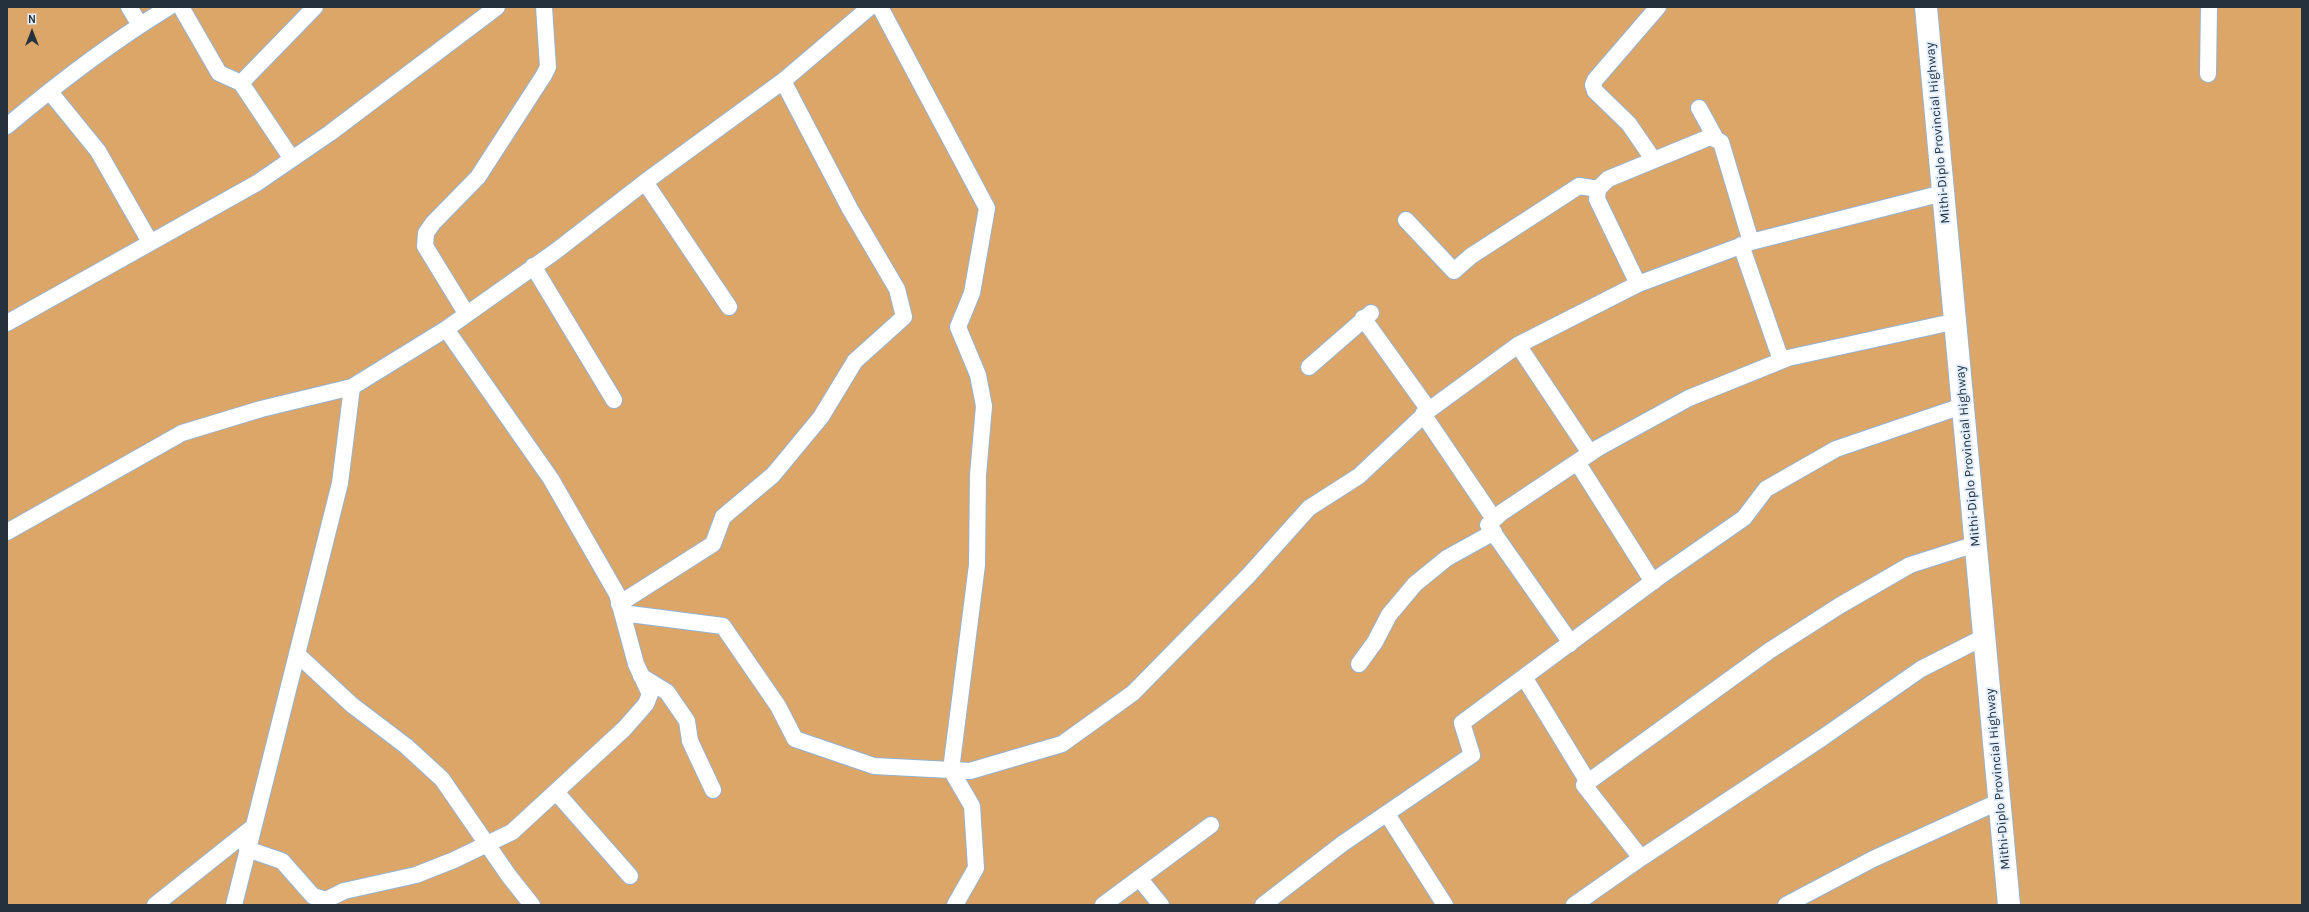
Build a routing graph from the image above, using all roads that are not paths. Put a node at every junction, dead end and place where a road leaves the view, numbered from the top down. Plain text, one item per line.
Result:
1 (129, 7) edge
2 (169, 7) edge
3 (181, 7) edge
4 (315, 7) edge
5 (497, 7) edge
6 (544, 7) edge
7 (870, 7) edge
8 (880, 7) edge
9 (1658, 7) edge
10 (1926, 7) edge
11 (2209, 7) edge
12 (140, 25) junction
13 (2208, 74) dead end
14 (782, 81) junction
15 (241, 83) junction
16 (50, 92) junction
17 (1699, 108) dead end
18 (7, 126) edge
19 (1716, 139) junction
20 (292, 159) junction
21 (1653, 160) junction
22 (645, 182) junction
23 (1598, 189) junction
24 (1943, 193) junction
25 (1406, 220) dead end
26 (150, 242) junction
27 (1746, 243) junction
28 (533, 266) junction
29 (1638, 284) junction
30 (729, 306) dead end
31 (466, 313) junction
32 (1957, 321) junction
33 (7, 323) edge
34 (446, 329) junction
35 (1518, 345) junction
36 (1781, 360) junction
37 (1309, 366) dead end
38 (352, 387) junction
39 (614, 400) dead end
40 (1962, 406) junction
41 (1426, 412) junction
42 (1584, 457) junction
43 (1494, 526) junction
44 (7, 532) edge
45 (1976, 544) junction
46 (1653, 582) junction
47 (621, 609) junction
48 (1986, 636) junction
49 (1570, 644) junction
50 (297, 654) junction
51 (1359, 664) dead end
52 (642, 676) junction
53 (1524, 677) junction
54 (950, 770) junction
55 (1588, 782) junction
56 (713, 790) dead end
57 (556, 792) junction
58 (2000, 801) junction
59 (1387, 814) junction
60 (1211, 825) dead end
61 (253, 827) junction
62 (488, 844) junction
63 (247, 849) junction
64 (1641, 858) junction
65 (630, 876) dead end
66 (1139, 878) junction
67 (2007, 904) edge
68 (155, 905) edge
69 (234, 905) edge
70 (532, 905) edge
71 (955, 905) edge
72 (1103, 905) edge
73 (1161, 905) edge
74 (1263, 905) edge
75 (1446, 905) edge
76 (1574, 905) edge
77 (1786, 905) edge

1 - 12 street
2 - 12 street
3 - 15 street
4 - 15 street
5 - 20 street
6 - 31 street
7 - 14 street
8 - 54 street
9 - 21 street
10 - 24 main road, Mithi-Diplo Provincial Highway
11 - 13 street
12 - 16 street
14 - 22 street
14 - 47 street
15 - 20 street
16 - 18 street
16 - 26 street
17 - 19 street
19 - 21 street
19 - 27 street
20 - 26 street
21 - 23 street
22 - 28 street
22 - 30 street
23 - 25 street
23 - 29 street
24 - 27 street
24 - 32 main road, Mithi-Diplo Provincial Highway
26 - 33 street
27 - 29 street
27 - 36 street
28 - 31 street
28 - 39 street
29 - 35 street
31 - 34 street
32 - 36 street
32 - 40 main road, Mithi-Diplo Provincial Highway
34 - 38 street
34 - 47 street
35 - 41 street
35 - 42 street
36 - 42 street
37 - 41 street
38 - 44 street
38 - 50 street
40 - 45 main road, Mithi-Diplo Provincial Highway
40 - 46 street
41 - 43 street
41 - 54 street
42 - 43 street
42 - 46 street
43 - 49 street
43 - 51 street
45 - 48 main road, Mithi-Diplo Provincial Highway
45 - 55 street
46 - 49 street
47 - 52 street
47 - 54 street
48 - 58 main road, Mithi-Diplo Provincial Highway
48 - 64 street
49 - 53 street
50 - 61 street
50 - 62 street
52 - 56 street
52 - 57 street
53 - 55 street
53 - 59 street
54 - 71 street
55 - 64 street
57 - 62 street
57 - 65 street
58 - 67 main road, Mithi-Diplo Provincial Highway
58 - 77 street
59 - 74 street
59 - 75 street
60 - 66 street
61 - 63 street
61 - 68 street
62 - 63 street
62 - 70 street
63 - 69 street
64 - 76 street
66 - 72 street
66 - 73 street

